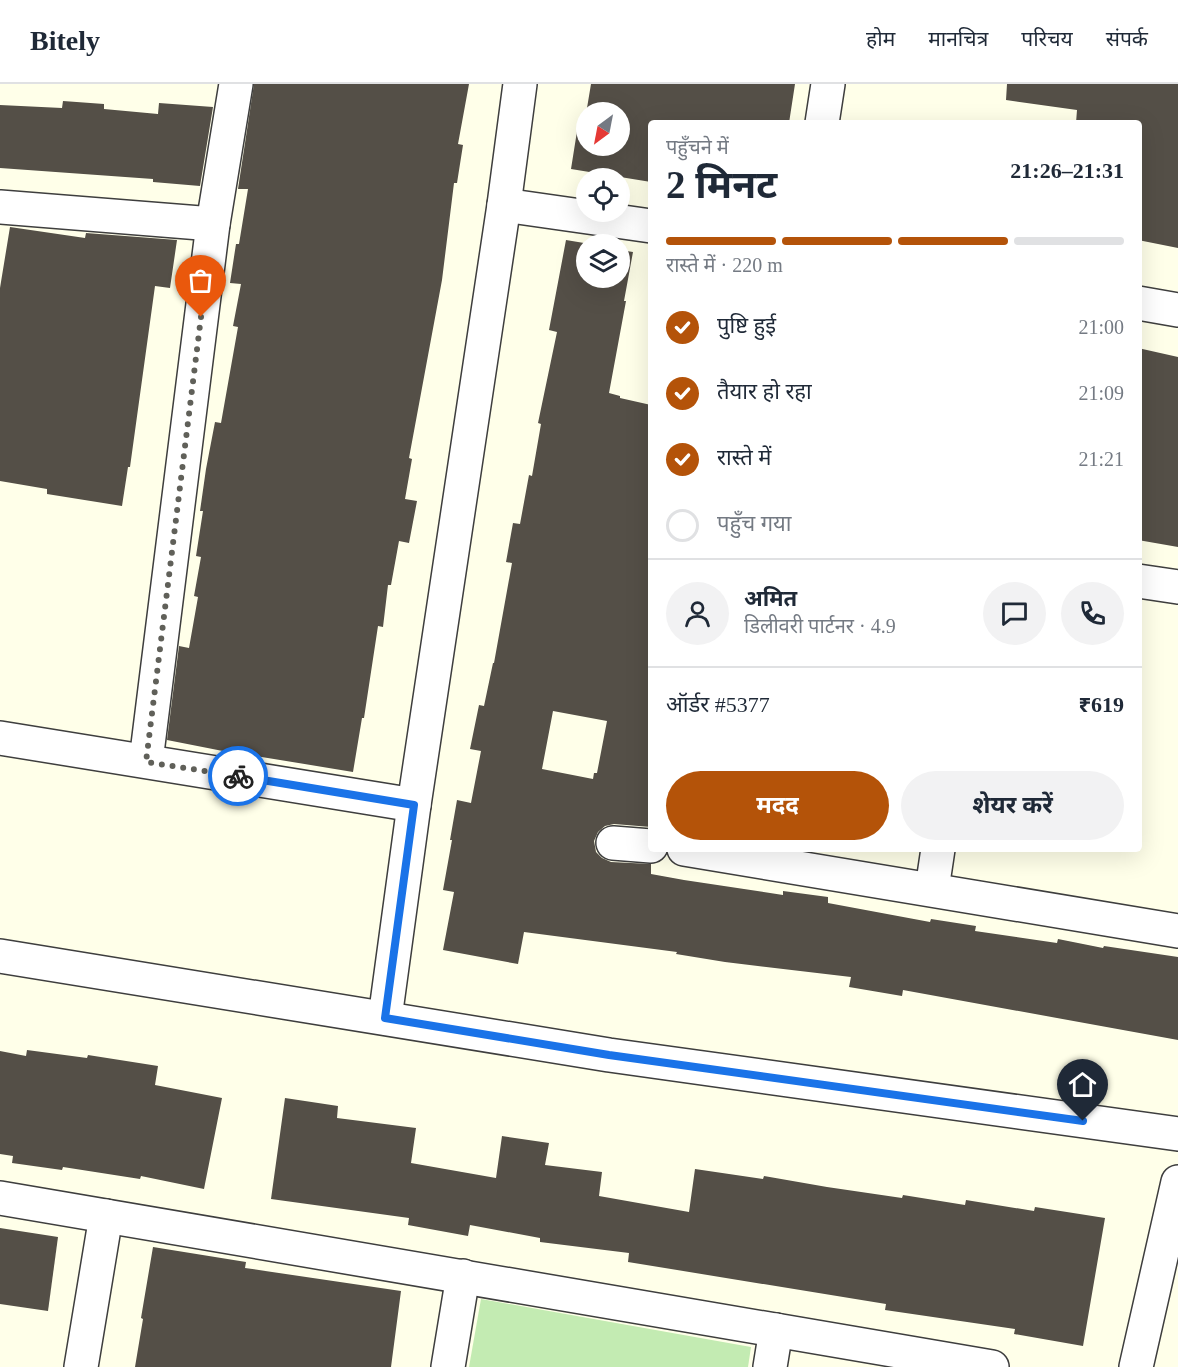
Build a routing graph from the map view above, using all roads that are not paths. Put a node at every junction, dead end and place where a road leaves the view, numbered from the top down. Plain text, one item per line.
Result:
1 (236, 84) edge
2 (520, 84) edge
3 (828, 84) edge
4 (822, 120) edge
5 (504, 205) junction
6 (0, 207) edge
7 (213, 224) junction
8 (648, 225) edge
9 (1142, 304) edge
10 (1178, 310) edge
11 (1142, 581) edge
12 (1178, 587) edge
13 (0, 738) edge
14 (146, 762) junction
15 (414, 805) junction
16 (613, 843) dead end
17 (648, 846) edge
18 (709, 852) edge
19 (938, 852) edge
20 (932, 889) junction
21 (1178, 931) edge
22 (0, 956) edge
23 (385, 1018) junction
24 (1178, 1134) edge
25 (1178, 1182) edge
26 (0, 1198) edge
27 (106, 1216) junction
28 (463, 1276) junction
29 (776, 1330) junction
30 (81, 1367) edge
31 (448, 1367) edge
32 (770, 1367) edge
33 (992, 1367) edge
34 (1136, 1367) edge

1 - 7 street
2 - 5 street
3 - 4 street
5 - 8 street
5 - 15 street
6 - 7 street
7 - 14 street
9 - 10 street
11 - 12 street
13 - 14 street
14 - 15 street
15 - 23 street
16 - 17 street
18 - 20 street
19 - 20 street
20 - 21 street
22 - 23 street
23 - 24 street
25 - 34 street
26 - 27 street
27 - 28 street
27 - 30 street
28 - 29 street
28 - 31 street
29 - 32 street
29 - 33 street

